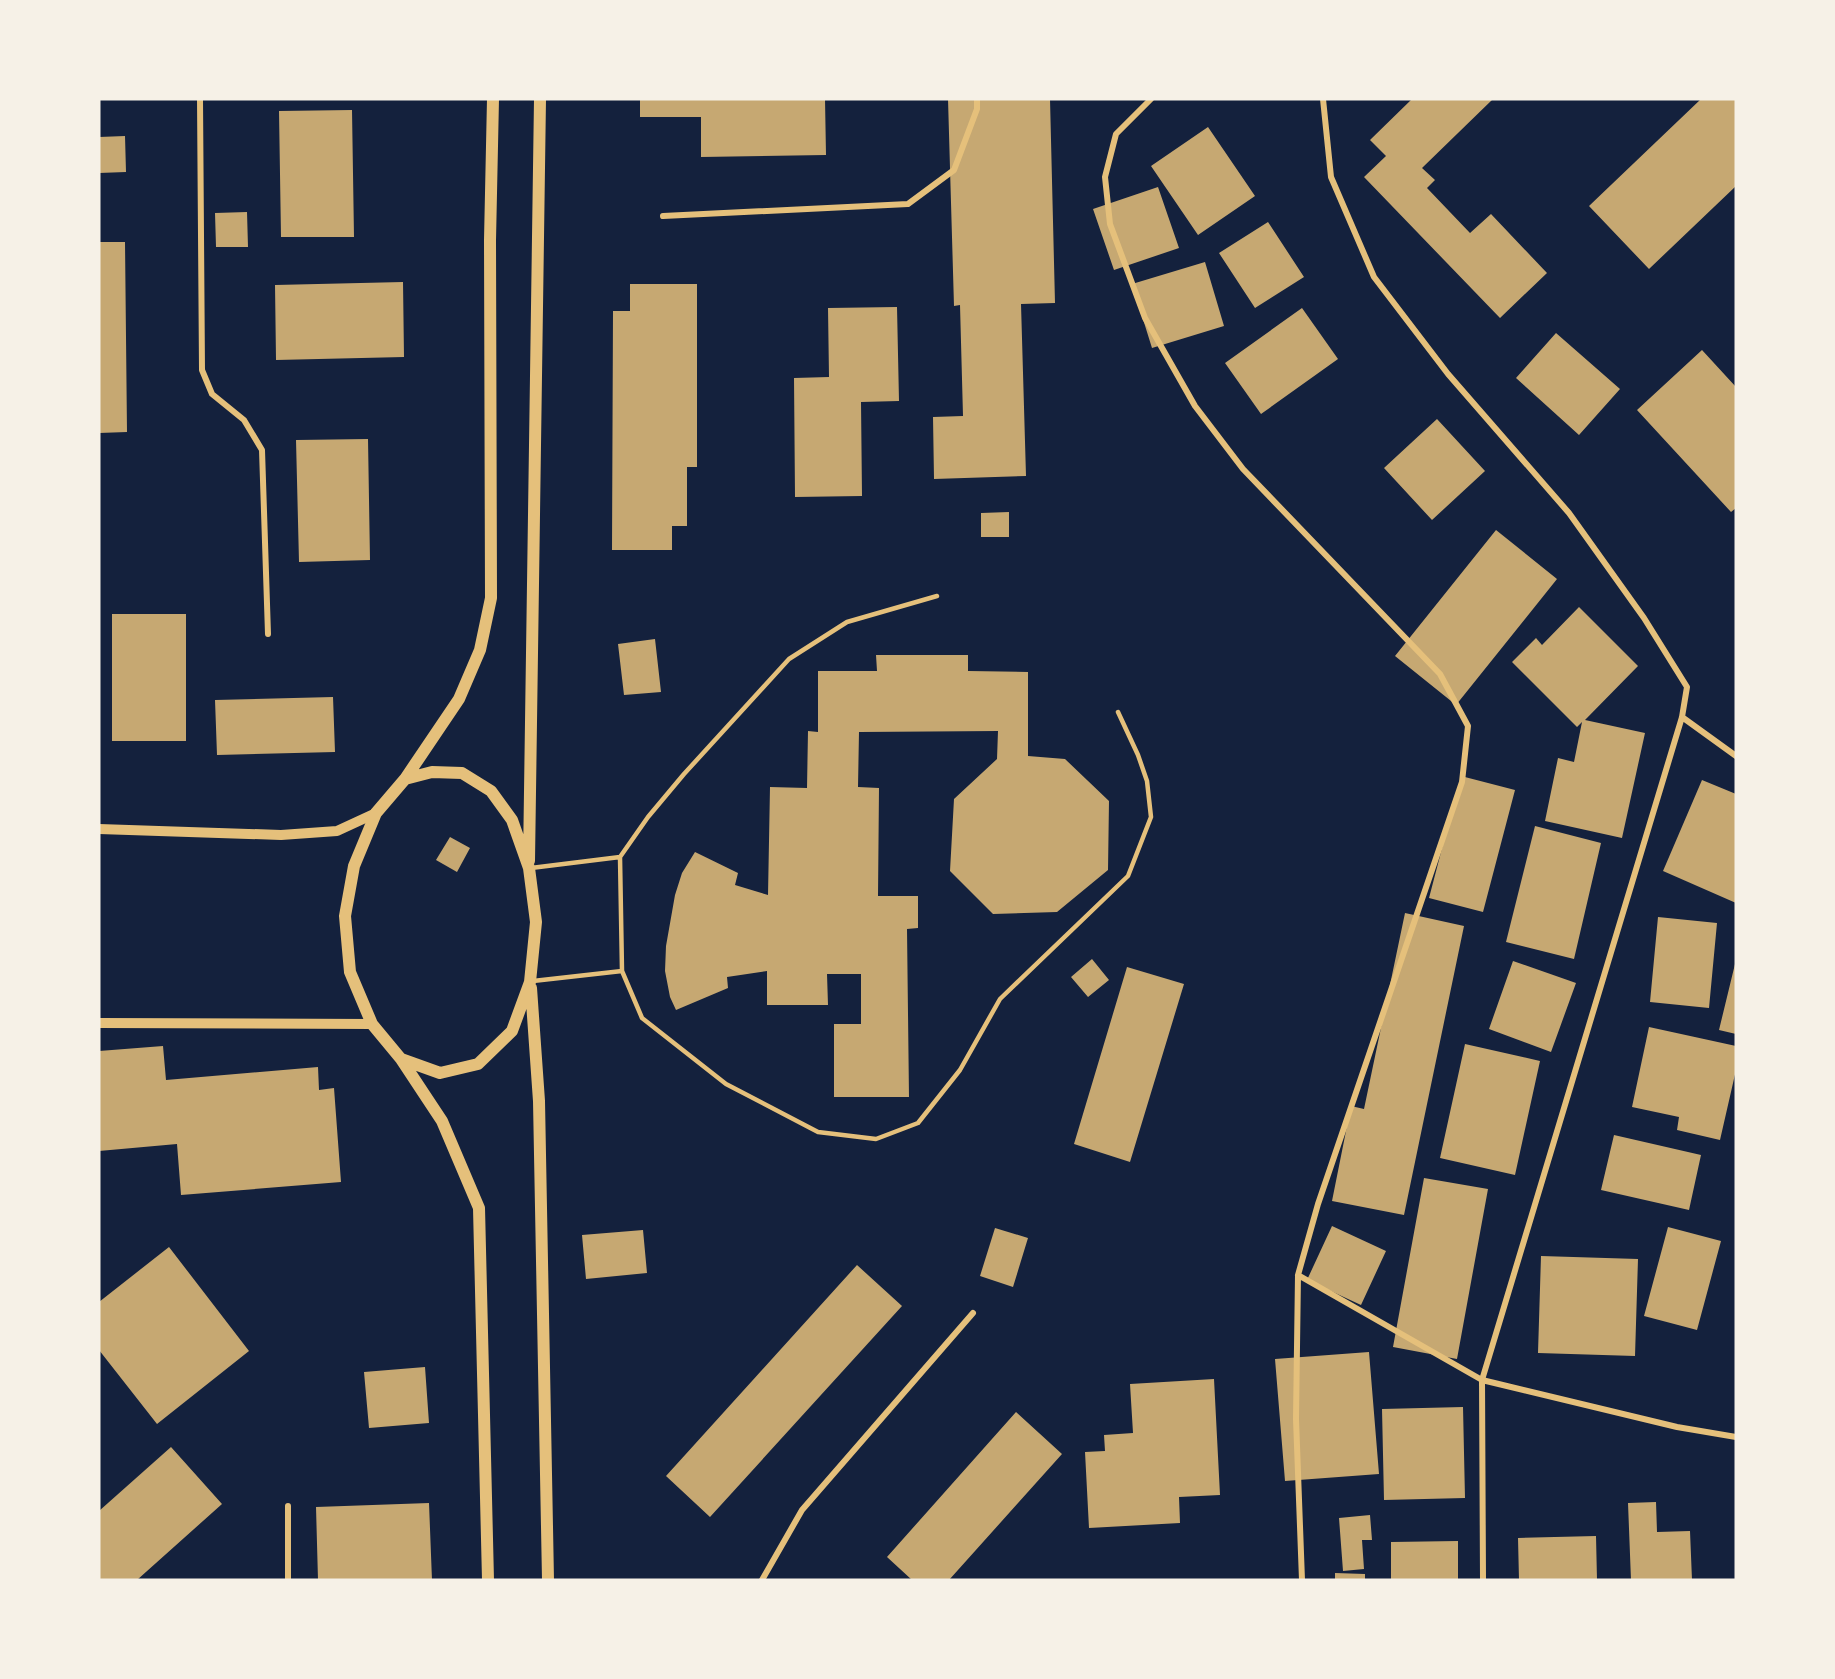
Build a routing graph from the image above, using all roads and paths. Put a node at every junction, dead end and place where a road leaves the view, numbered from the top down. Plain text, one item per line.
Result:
1 (200, 99) edge
2 (493, 99) edge
3 (540, 99) edge
4 (976, 99) edge
5 (1151, 99) edge
6 (1323, 99) edge
7 (663, 216) dead end
8 (937, 596) dead end
9 (268, 634) dead end
10 (1118, 712) dead end
11 (1682, 717) junction
12 (1736, 756) edge
13 (405, 779) junction
14 (376, 813) junction
15 (99, 829) edge
16 (620, 857) junction
17 (529, 868) junction
18 (622, 971) junction
19 (530, 982) junction
20 (99, 1023) edge
21 (372, 1024) junction
22 (401, 1059) junction
23 (1298, 1275) junction
24 (973, 1313) dead end
25 (1482, 1380) junction
26 (1736, 1437) edge
27 (288, 1506) dead end
28 (288, 1580) edge
29 (488, 1580) edge
30 (548, 1580) edge
31 (762, 1580) edge
32 (1302, 1580) edge
33 (1483, 1580) edge

1 - 9 street
2 - 13 main road
3 - 17 main road
4 - 7 street
5 - 23 street
6 - 11 street
8 - 16 lane
10 - 18 lane
11 - 12 street
11 - 25 street
13 - 14 main road
13 - 17 main road
14 - 15 street
14 - 21 main road
16 - 17 lane
16 - 18 lane
17 - 19 main road
18 - 19 lane
19 - 22 main road
19 - 30 main road
20 - 21 street
21 - 22 main road
22 - 29 main road
23 - 25 street
23 - 32 street
24 - 31 street
25 - 26 street
25 - 33 street
27 - 28 street

